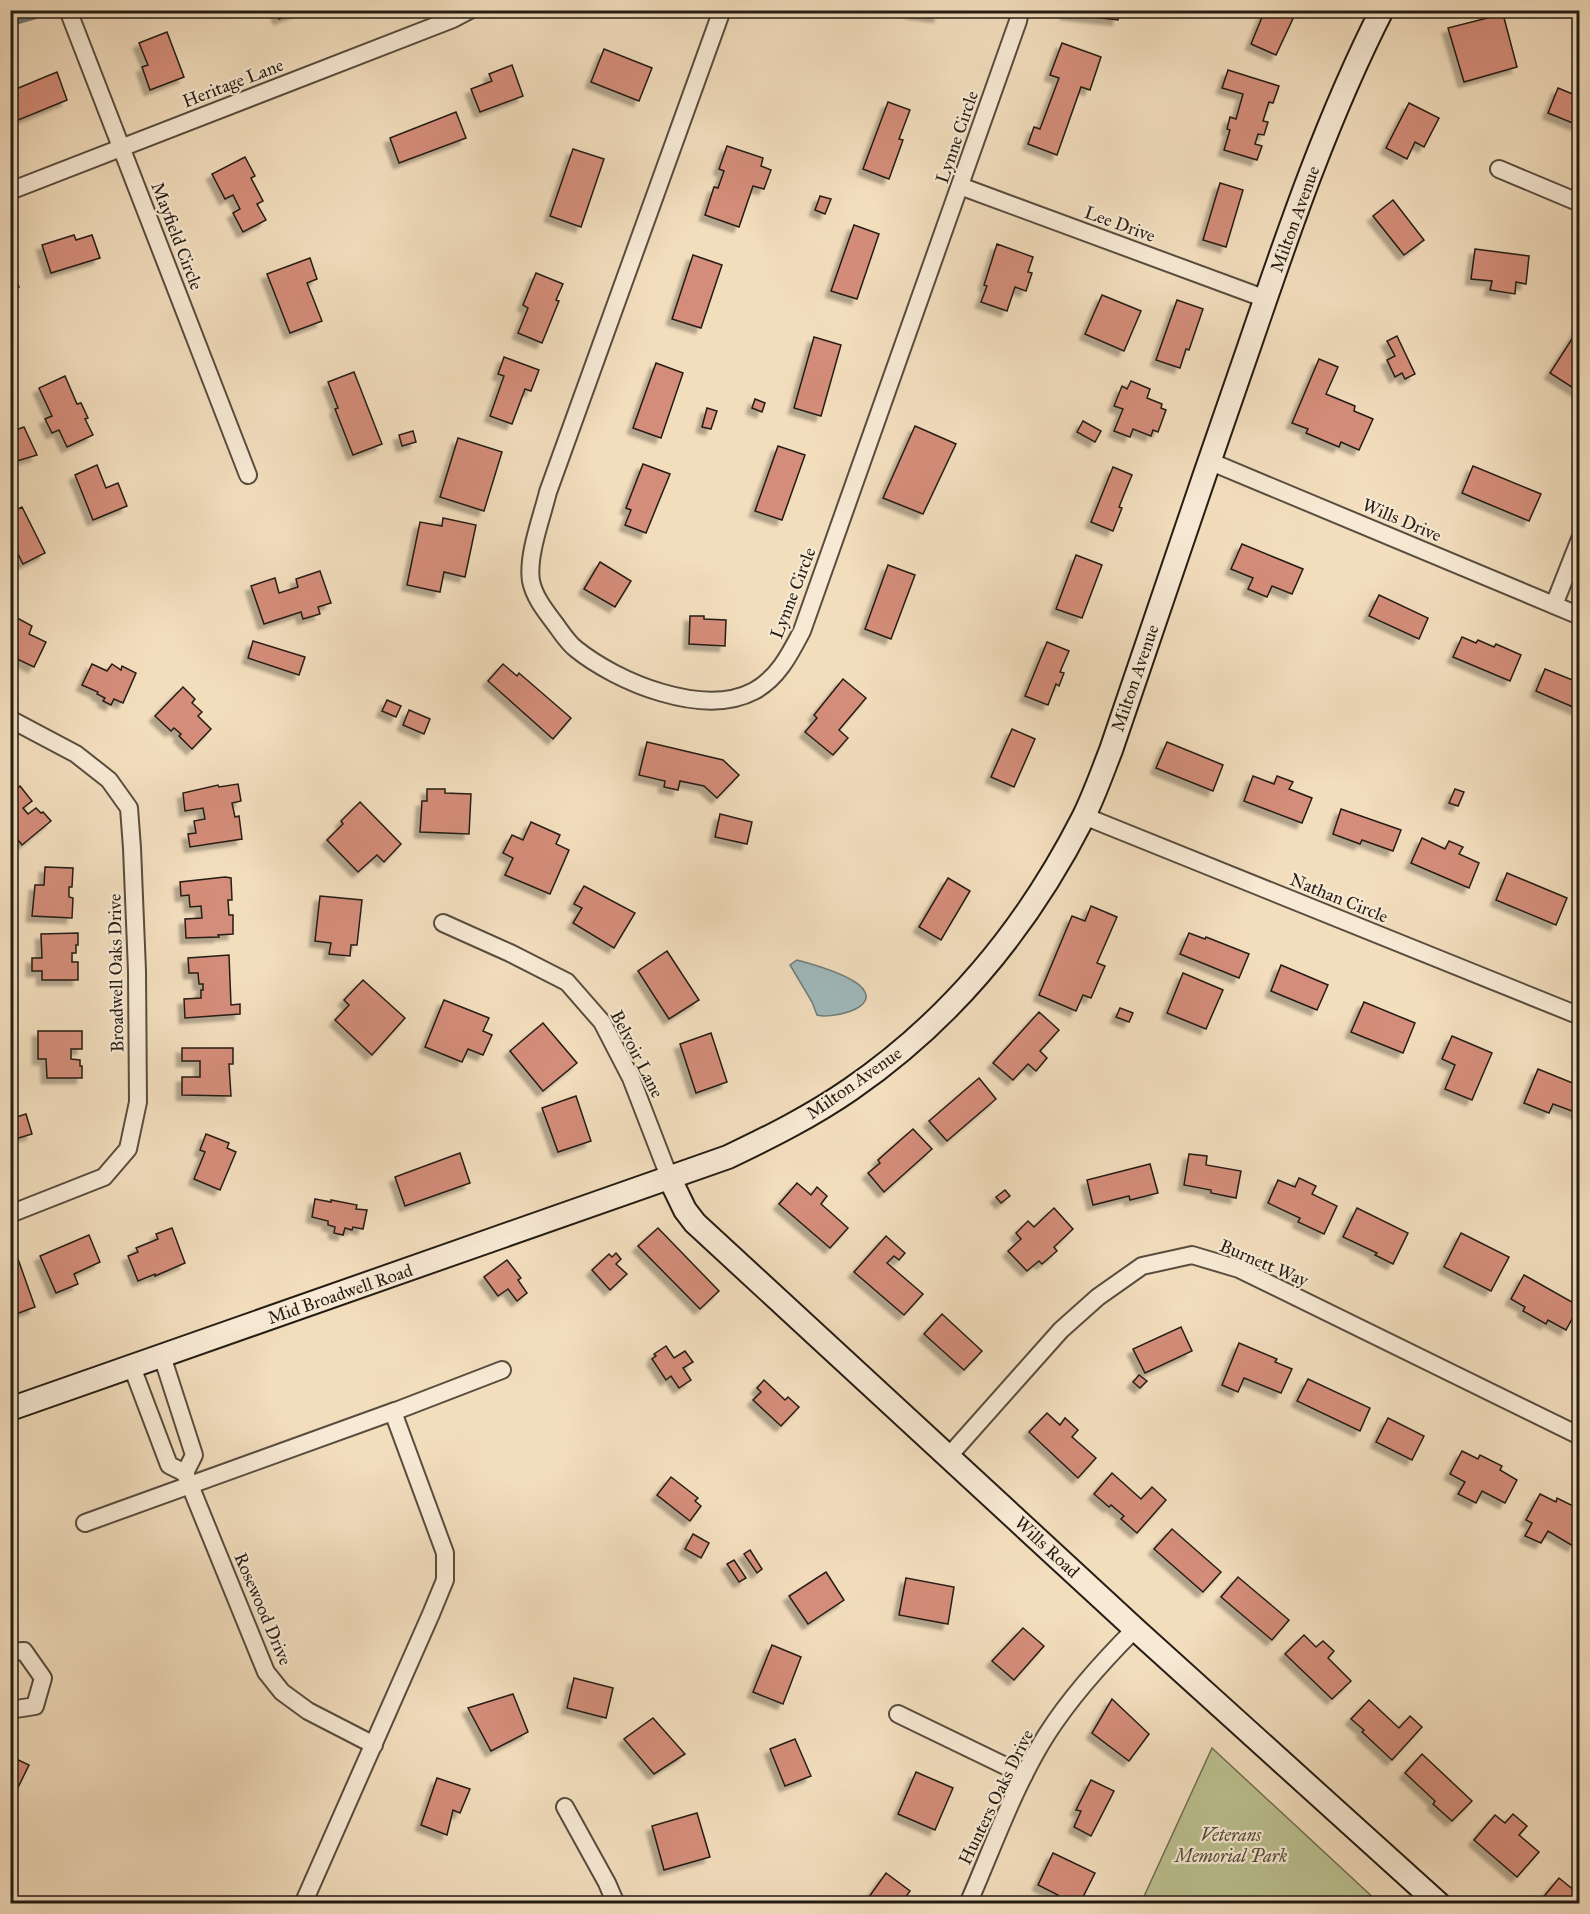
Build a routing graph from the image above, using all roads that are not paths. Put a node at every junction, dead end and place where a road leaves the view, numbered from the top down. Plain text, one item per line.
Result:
1 (68, 10) edge
2 (470, 10) edge
3 (722, 10) edge
4 (1020, 10) edge
5 (1382, 10) edge
6 (122, 148) junction
7 (1499, 169) dead end
8 (960, 186) junction
9 (10, 191) edge
10 (1580, 203) edge
11 (1266, 299) junction
12 (1209, 461) junction
13 (248, 475) dead end
14 (1580, 539) edge
15 (1554, 605) junction
16 (1580, 615) edge
17 (10, 719) edge
18 (1084, 816) junction
19 (443, 923) dead end
20 (1580, 1016) edge
21 (670, 1179) junction
22 (10, 1214) edge
23 (162, 1356) junction
24 (132, 1367) junction
25 (502, 1370) dead end
26 (10, 1409) edge
27 (395, 1411) junction
28 (1580, 1436) edge
29 (948, 1457) junction
30 (188, 1479) junction
31 (85, 1523) dead end
32 (1136, 1629) junction
33 (10, 1652) edge
34 (10, 1710) edge
35 (898, 1714) dead end
36 (374, 1745) junction
37 (1024, 1775) junction
38 (565, 1807) dead end
39 (303, 1904) edge
40 (616, 1904) edge
41 (968, 1904) edge
42 (1439, 1904) edge

1 - 6 street, Mayfield Circle
2 - 6 street, Heritage Lane
3 - 8 street, Lynne Circle
4 - 8 street, Lynne Circle
5 - 11 street, Milton Avenue
6 - 9 street, Heritage Lane
6 - 13 street, Mayfield Circle
7 - 10 street
8 - 11 street, Lee Drive
11 - 12 street, Milton Avenue
12 - 15 street, Wills Drive
12 - 18 street, Milton Avenue
14 - 15 street
15 - 16 street, Wills Drive
17 - 22 street, Broadwell Oaks Drive
18 - 20 street, Nathan Circle
18 - 21 street, Milton Avenue
19 - 21 street, Belvoir Lane
21 - 23 street, Mid Broadwell Road
21 - 29 street, Wills Road
23 - 24 street, Mid Broadwell Road
23 - 30 street
24 - 26 street, Mid Broadwell Road
24 - 30 street, Rosewood Drive
25 - 27 street
27 - 30 street
27 - 36 street
28 - 29 street, Burnett Way
29 - 32 street, Wills Road
30 - 31 street
30 - 36 street, Rosewood Drive
32 - 37 street, Hunters Oaks Drive
32 - 42 street, Wills Road
33 - 34 street
35 - 37 street
36 - 39 street
37 - 41 street, Hunters Oaks Drive
38 - 40 street

